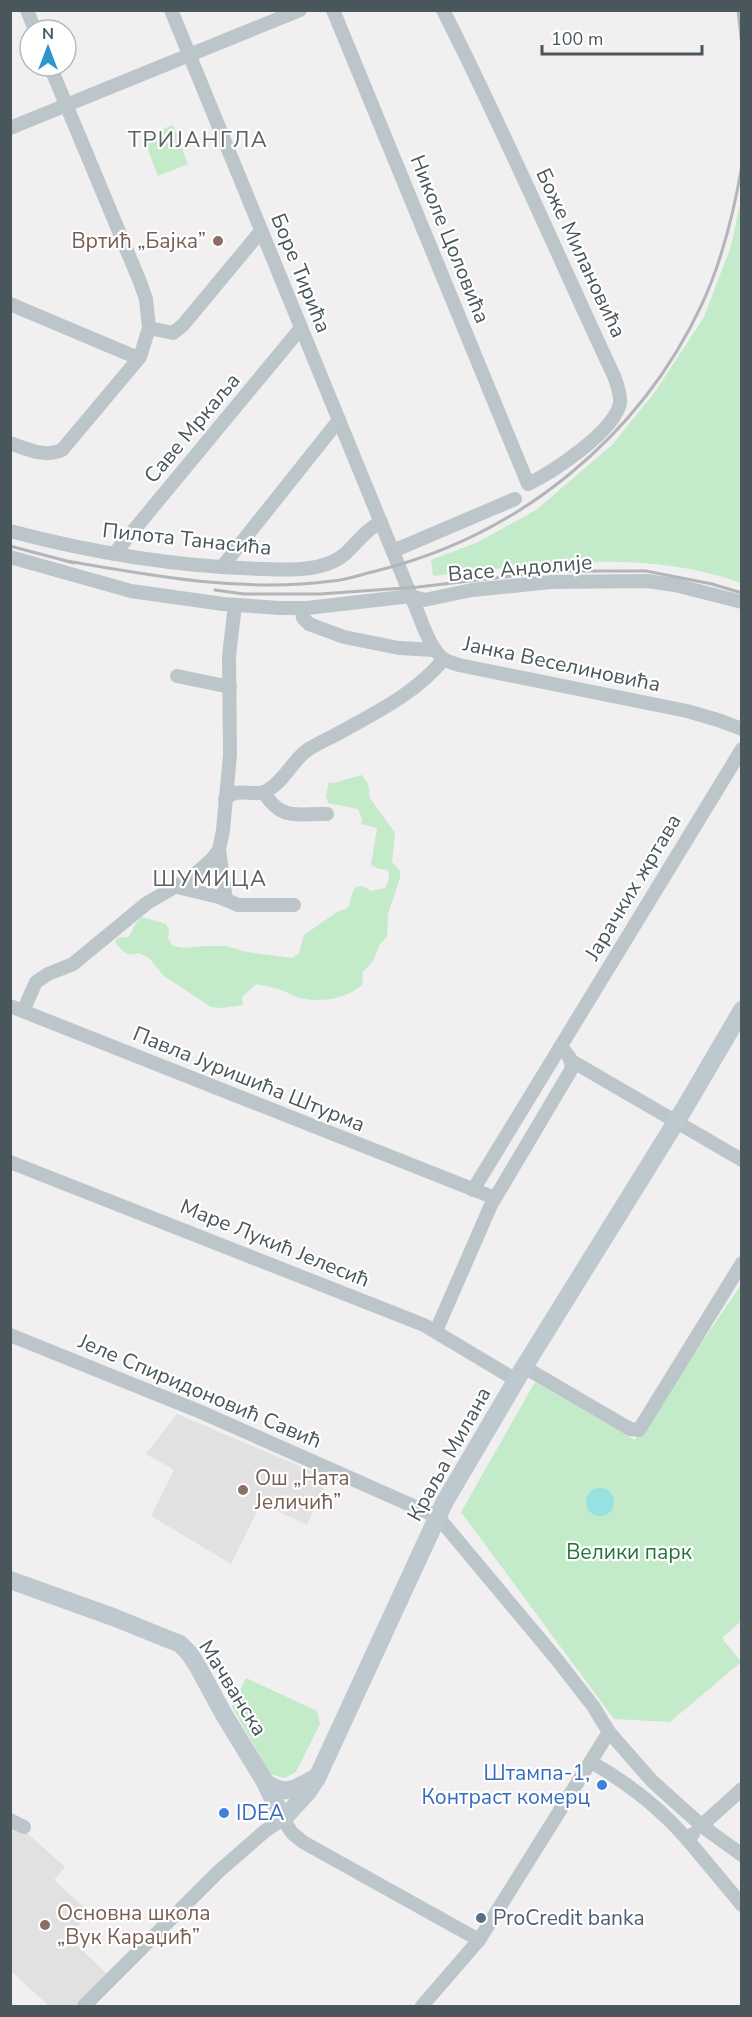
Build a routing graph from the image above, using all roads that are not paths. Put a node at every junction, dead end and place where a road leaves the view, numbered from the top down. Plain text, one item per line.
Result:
1 (171, 10) edge
2 (300, 10) edge
3 (333, 10) edge
4 (443, 10) edge
5 (189, 56) junction
6 (55, 78) edge
7 (66, 105) junction
8 (10, 128) edge
9 (261, 231) junction
10 (10, 303) edge
11 (149, 328) junction
12 (302, 328) junction
13 (138, 358) junction
14 (339, 420) junction
15 (10, 443) edge
16 (528, 484) joint
17 (515, 499) dead end
18 (381, 522) junction
19 (10, 531) edge
20 (393, 551) junction
21 (114, 554) junction
22 (10, 557) edge
23 (222, 567) junction
24 (411, 596) junction
25 (741, 602) edge
26 (235, 605) junction
27 (301, 608) junction
28 (439, 654) junction
29 (177, 676) dead end
30 (230, 687) junction
31 (741, 729) edge
32 (741, 749) edge
33 (264, 793) junction
34 (225, 799) junction
35 (327, 814) dead end
36 (219, 850) junction
37 (177, 887) junction
38 (226, 900) junction
39 (294, 905) dead end
40 (17, 1008) edge
41 (741, 1010) edge
42 (560, 1047) junction
43 (570, 1060) junction
44 (676, 1122) junction
45 (741, 1160) edge
46 (10, 1162) edge
47 (473, 1190) junction
48 (495, 1198) junction
49 (741, 1263) edge
50 (436, 1331) junction
51 (10, 1335) edge
52 (520, 1374) junction
53 (438, 1517) junction
54 (10, 1580) edge
55 (609, 1732) junction
56 (591, 1762) junction
57 (317, 1778) junction
58 (265, 1782) junction
59 (741, 1789) edge
60 (283, 1819) junction
61 (10, 1820) edge
62 (701, 1826) junction
63 (24, 1827) dead end
64 (687, 1839) junction
65 (741, 1855) edge
66 (741, 1905) edge
67 (479, 1940) junction
68 (84, 2007) edge
69 (422, 2007) edge

1 - 5 street, Боре Тирића
2 - 5 street
3 - 16 street, Николе Цоловића
4 - 16 street, Боже Милановића
5 - 7 street
5 - 9 street, Боре Тирића
6 - 7 street
7 - 8 street
7 - 11 street
9 - 11 street
9 - 12 street, Боре Тирића
10 - 13 street
11 - 13 street
12 - 14 street, Боре Тирића
12 - 21 street, Саве Мркаља
13 - 15 street
14 - 18 street, Боре Тирића
14 - 23 street
17 - 20 street
18 - 20 street, Боре Тирића
18 - 23 street, Пилота Танасића
19 - 21 street, Пилота Танасића
20 - 24 street, Боре Тирића
21 - 23 street, Пилота Танасића
22 - 26 street, Васе Андолије
24 - 25 street, Васе Андолије
24 - 27 street, Васе Андолије
24 - 28 street, Јанка Веселиновића
26 - 27 street, Васе Андолије
26 - 30 street
27 - 28 street
28 - 31 street, Јанка Веселиновића
28 - 33 street
29 - 30 street
30 - 34 street
32 - 42 street, Јарачких жртава
33 - 34 street
33 - 35 street
34 - 36 street
36 - 37 street
36 - 38 street
37 - 38 street
37 - 40 street
38 - 39 street
40 - 47 street, Павла Јуришића Штурма
41 - 44 main road, Краља Милана
42 - 43 street
42 - 47 street, Јарачких жртава
43 - 44 street
43 - 48 street
44 - 45 street
44 - 52 main road, Краља Милана
46 - 50 street, Маре Лукић Јелесић
47 - 48 street
48 - 50 street
49 - 52 street, Маре Лукић Јелесић
50 - 52 street, Маре Лукић Јелесић
51 - 53 street, Јеле Спиридоновић Савић
52 - 53 main road, Краља Милана
53 - 55 street
53 - 57 main road, Краља Милана
54 - 58 main road, Мачванска
55 - 56 street
55 - 62 street
56 - 64 street
56 - 67 street
57 - 58 main road
57 - 60 main road, Краља Милана
58 - 60 main road, Мачванска
59 - 62 street
60 - 67 street
60 - 68 street
61 - 63 street
62 - 64 street
62 - 65 street
64 - 66 street
67 - 69 street

